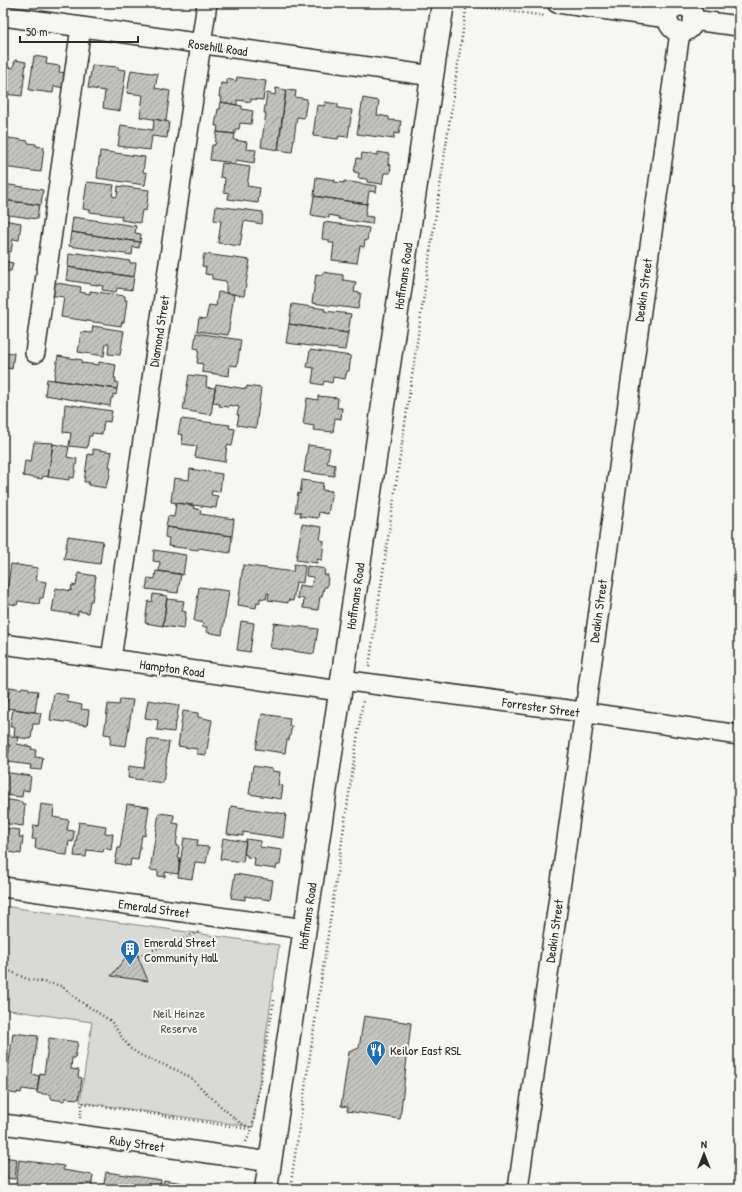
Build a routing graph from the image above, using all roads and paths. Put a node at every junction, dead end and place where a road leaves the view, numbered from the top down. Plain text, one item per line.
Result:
1 (207, 3) edge
2 (443, 3) edge
3 (467, 3) edge
4 (557, 3) edge
5 (3, 16) edge
6 (681, 16) edge
7 (739, 26) edge
8 (80, 27) junction
9 (202, 44) junction
10 (432, 76) junction
11 (35, 353) dead end
12 (3, 644) edge
13 (111, 660) junction
14 (371, 673) junction
15 (343, 678) junction
16 (584, 713) junction
17 (739, 735) edge
18 (3, 887) edge
19 (305, 929) junction
20 (203, 931) dead end
21 (138, 956) dead end
22 (3, 968) edge
23 (80, 1120) dead end
24 (3, 1124) edge
25 (270, 1162) junction
26 (266, 1189) edge
27 (290, 1189) edge
28 (518, 1189) edge

1 - 9 street, Diamond Street
2 - 10 main road, Hoffmans Road
3 - 14 path
4 - 6 street
5 - 8 street, Rosehill Road
6 - 7 street
6 - 16 street, Deakin Street
8 - 9 street, Rosehill Road
8 - 11 street
9 - 10 street, Rosehill Road
9 - 13 street, Diamond Street
10 - 15 main road, Hoffmans Road
12 - 13 street, Hampton Road
13 - 15 street, Hampton Road
14 - 15 street, Forrester Street
14 - 15 path
14 - 16 street, Forrester Street
14 - 27 path
15 - 19 main road, Hoffmans Road
16 - 17 street, Forrester Street
16 - 28 street, Deakin Street
18 - 19 street, Emerald Street
19 - 25 main road, Hoffmans Road
20 - 21 path
22 - 23 path
24 - 25 street, Ruby Street
25 - 26 main road, Hoffmans Road

